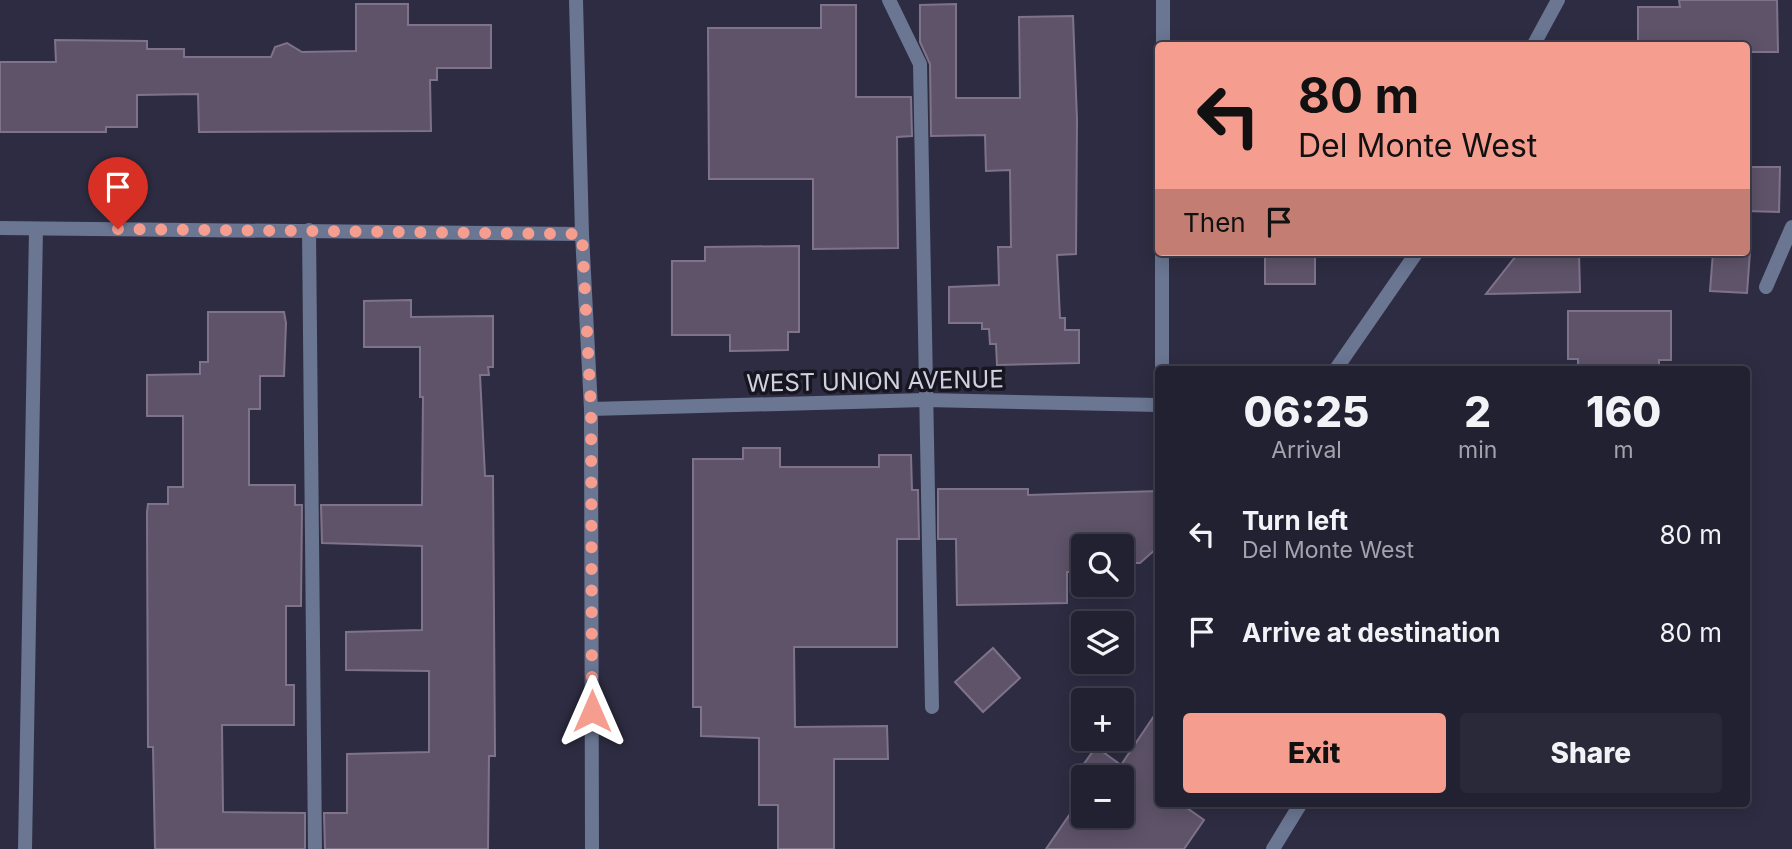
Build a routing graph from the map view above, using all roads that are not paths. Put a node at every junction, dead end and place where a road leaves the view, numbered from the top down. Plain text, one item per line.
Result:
1 (576, 0) edge
2 (888, 0) edge
3 (1163, 0) edge
4 (1558, 0) edge
5 (1163, 42) edge
6 (1535, 42) edge
7 (1792, 227) edge
8 (0, 228) edge
9 (36, 229) junction
10 (309, 230) junction
11 (582, 234) junction
12 (1162, 256) edge
13 (1414, 256) edge
14 (1766, 287) dead end
15 (1162, 366) edge
16 (1338, 366) edge
17 (925, 400) junction
18 (1155, 405) edge
19 (591, 409) junction
20 (932, 707) dead end
21 (1299, 807) edge
22 (25, 849) edge
23 (315, 849) edge
24 (592, 849) edge
25 (1273, 849) edge

1 - 11 street
2 - 17 street
3 - 5 street
4 - 6 street
7 - 14 street
8 - 9 street
9 - 10 street
9 - 22 street
10 - 11 street
10 - 23 street
11 - 19 street
12 - 15 street
13 - 16 street
17 - 18 street, WEST UNION AVENUE
17 - 19 street, WEST UNION AVENUE
17 - 20 street
19 - 24 street
21 - 25 street

